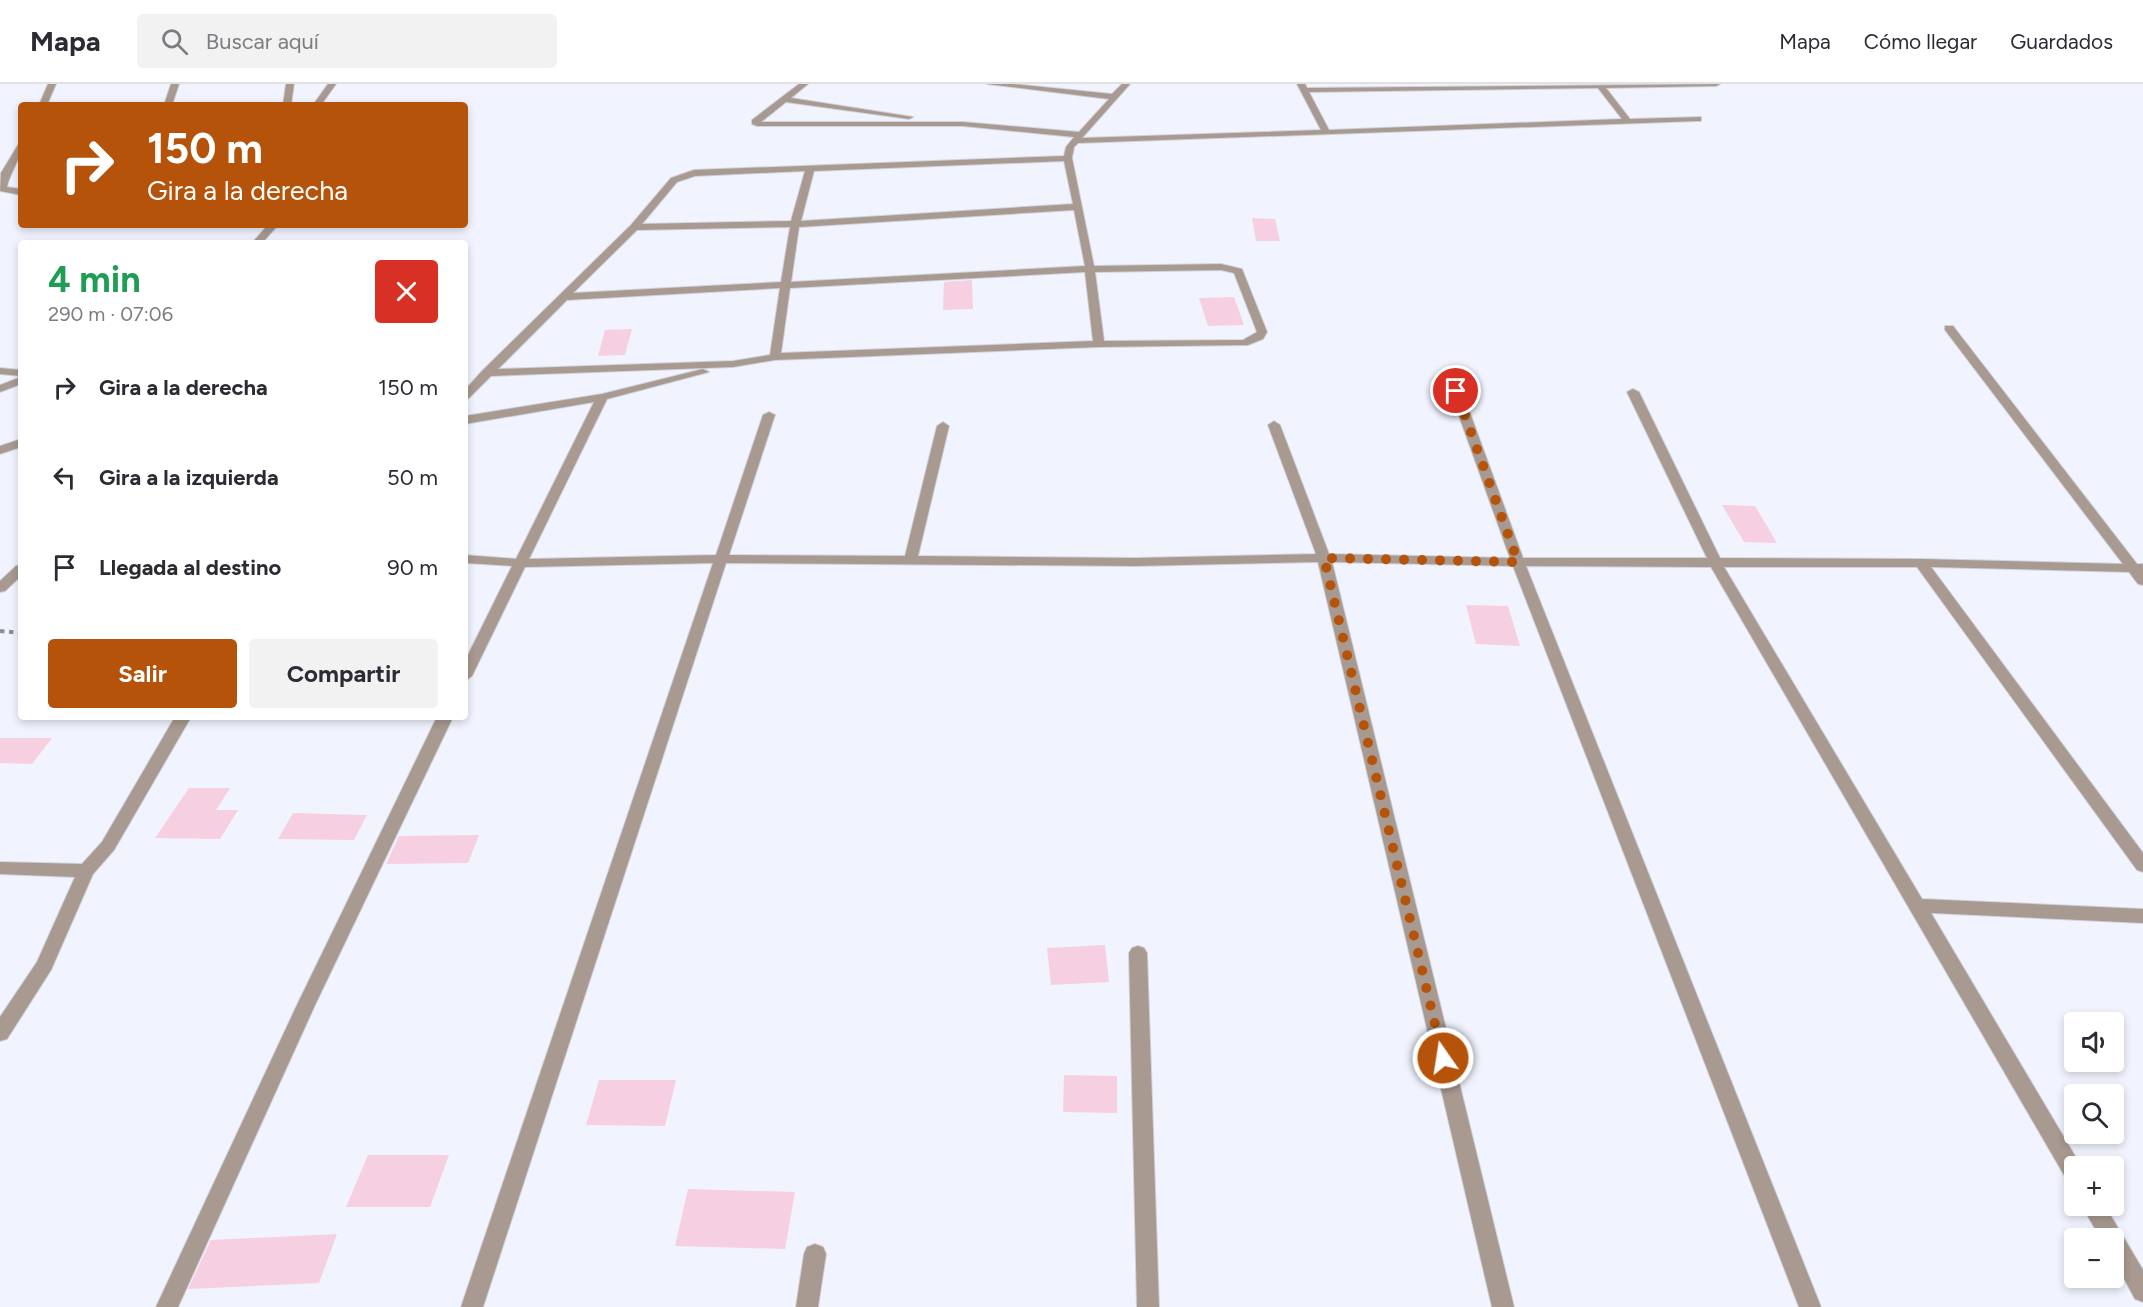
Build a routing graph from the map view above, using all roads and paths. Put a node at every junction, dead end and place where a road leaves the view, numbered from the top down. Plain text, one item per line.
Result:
1 (52, 84) edge
2 (175, 84) edge
3 (290, 84) edge
4 (332, 84) edge
5 (804, 84) edge
6 (991, 84) edge
7 (1126, 84) edge
8 (1716, 84) edge
9 (1600, 85) edge
10 (1302, 87) edge
11 (1114, 97) junction
12 (785, 99) junction
13 (44, 102) edge
14 (169, 102) edge
15 (287, 102) edge
16 (319, 102) edge
17 (1698, 119) dead end
18 (1627, 120) junction
19 (963, 124) junction
20 (1325, 130) junction
21 (1078, 138) junction
22 (18, 153) edge
23 (1068, 158) junction
24 (810, 170) junction
25 (18, 192) edge
26 (1076, 207) junction
27 (795, 224) junction
28 (634, 227) junction
29 (270, 228) edge
30 (260, 240) edge
31 (1090, 269) junction
32 (786, 284) junction
33 (562, 297) junction
34 (1949, 328) dead end
35 (1099, 344) junction
36 (775, 357) junction
37 (734, 364) junction
38 (0, 371) edge
39 (486, 373) junction
40 (18, 374) edge
41 (18, 381) edge
42 (0, 389) edge
43 (1456, 391) dead end
44 (1633, 392) dead end
45 (468, 393) edge
46 (602, 397) junction
47 (769, 415) dead end
48 (468, 419) edge
49 (1274, 425) dead end
50 (943, 426) dead end
51 (18, 444) edge
52 (0, 450) edge
53 (1324, 558) junction
54 (468, 559) edge
55 (721, 559) junction
56 (910, 559) junction
57 (1518, 562) junction
58 (1715, 562) junction
59 (520, 563) junction
60 (1921, 563) junction
61 (2137, 568) edge
62 (18, 572) edge
63 (2143, 581) edge
64 (0, 588) edge
65 (0, 631) edge
66 (18, 633) edge
67 (468, 670) edge
68 (181, 720) edge
69 (444, 720) edge
70 (2143, 866) edge
71 (0, 868) edge
72 (86, 870) junction
73 (1919, 906) junction
74 (2143, 916) edge
75 (1138, 953) dead end
76 (0, 1033) edge
77 (2064, 1156) edge
78 (815, 1254) dead end
79 (2124, 1259) edge
80 (2143, 1291) edge
81 (167, 1307) edge
82 (472, 1307) edge
83 (807, 1307) edge
84 (1148, 1307) edge
85 (1503, 1307) edge
86 (1810, 1307) edge

1 - 13 street
2 - 14 street
3 - 15 street
4 - 16 street
5 - 12 street
6 - 11 street
7 - 11 street
8 - 9 street
9 - 10 street
9 - 18 street
10 - 20 street
11 - 21 street
12 - 19 street
12 - 19 street
17 - 18 street
18 - 20 street
19 - 21 street
20 - 21 street
21 - 23 street
22 - 25 street
23 - 24 street
23 - 26 street
24 - 27 street
24 - 28 street
26 - 27 street
26 - 31 street
27 - 28 street
27 - 32 street
28 - 33 street
29 - 30 street
31 - 32 street
31 - 35 street
31 - 35 street
32 - 33 street
32 - 36 street
33 - 39 street
34 - 61 street
35 - 36 street
36 - 37 street
37 - 39 street
37 - 46 street
38 - 40 street
39 - 45 street
41 - 42 street
43 - 57 street
44 - 58 street
46 - 48 street
46 - 59 street
47 - 55 street
49 - 53 street
50 - 56 street
51 - 52 street
53 - 56 street
53 - 57 street
53 - 85 street
54 - 59 street
55 - 56 street
55 - 59 street
55 - 82 street
57 - 58 street
57 - 86 street
58 - 60 street
58 - 73 street
59 - 67 street
60 - 61 street
60 - 70 street
61 - 63 street
62 - 64 street
65 - 66 path
68 - 72 street
69 - 81 street
71 - 72 street
72 - 76 street
73 - 74 street
73 - 77 street
75 - 84 street
78 - 83 street
79 - 80 street

